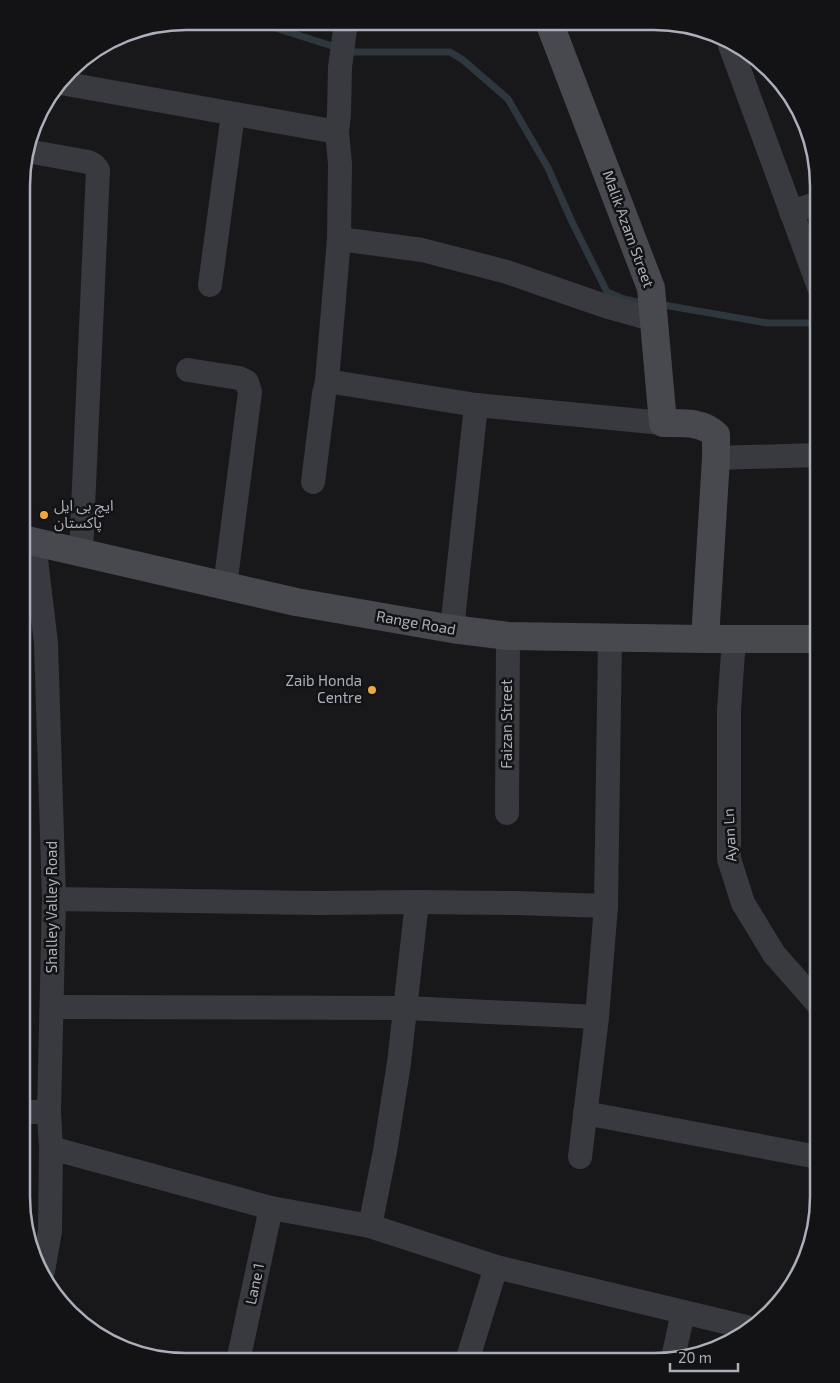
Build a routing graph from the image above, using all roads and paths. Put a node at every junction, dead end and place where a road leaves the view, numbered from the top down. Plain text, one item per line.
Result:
1 (345, 30) edge
2 (552, 30) edge
3 (732, 51) edge
4 (68, 84) edge
5 (233, 114) junction
6 (337, 132) junction
7 (34, 152) edge
8 (810, 206) edge
9 (791, 212) junction
10 (339, 239) junction
11 (810, 263) edge
12 (210, 285) dead end
13 (653, 307) junction
14 (188, 370) dead end
15 (327, 381) junction
16 (476, 405) junction
17 (662, 422) junction
18 (810, 455) edge
19 (716, 458) junction
20 (313, 482) dead end
21 (30, 541) edge
22 (30, 552) edge
23 (81, 553) junction
24 (225, 586) junction
25 (452, 629) junction
26 (508, 636) junction
27 (610, 638) junction
28 (705, 639) junction
29 (734, 639) junction
30 (810, 639) edge
31 (507, 813) dead end
32 (54, 899) junction
33 (417, 902) junction
34 (606, 906) junction
35 (810, 995) edge
36 (52, 1007) junction
37 (406, 1008) junction
38 (597, 1017) junction
39 (30, 1112) edge
40 (49, 1112) junction
41 (585, 1113) junction
42 (51, 1148) junction
43 (810, 1155) edge
44 (580, 1157) dead end
45 (271, 1208) junction
46 (370, 1226) junction
47 (45, 1262) edge
48 (496, 1267) junction
49 (683, 1312) junction
50 (741, 1326) edge
51 (674, 1352) edge
52 (240, 1353) edge
53 (469, 1353) edge

1 - 6 street
2 - 13 main road, Malik Azam Street
3 - 9 street
4 - 5 street
5 - 6 street
5 - 12 street
6 - 10 street
7 - 23 street
8 - 9 street
9 - 11 street
10 - 13 street
10 - 15 street
13 - 17 main road, Malik Azam Street
14 - 24 street
15 - 16 street
15 - 20 street
16 - 17 street
16 - 25 street
17 - 19 main road
18 - 19 street
19 - 28 main road
21 - 23 main road, Range Road
22 - 32 street, Shalley Valley Road
23 - 24 main road, Range Road
24 - 25 main road, Range Road
25 - 26 main road, Range Road
26 - 27 main road, Range Road
26 - 31 street, Faizan Street
27 - 28 main road, Range Road
27 - 34 street
28 - 29 main road, Range Road
29 - 30 main road, Range Road
29 - 35 street, Ayan Ln
32 - 33 street
32 - 36 street, Shalley Valley Road
33 - 34 street
33 - 37 street
34 - 38 street
36 - 37 street
36 - 40 street, Shalley Valley Road
37 - 38 street
37 - 46 street
38 - 41 street
39 - 40 street
40 - 42 street, Shalley Valley Road
41 - 43 street
41 - 44 street
42 - 45 street
42 - 47 street, Shalley Valley Road
45 - 46 street
45 - 52 street, Lane 1
46 - 48 street
48 - 49 street
48 - 53 street
49 - 50 street
49 - 51 street

